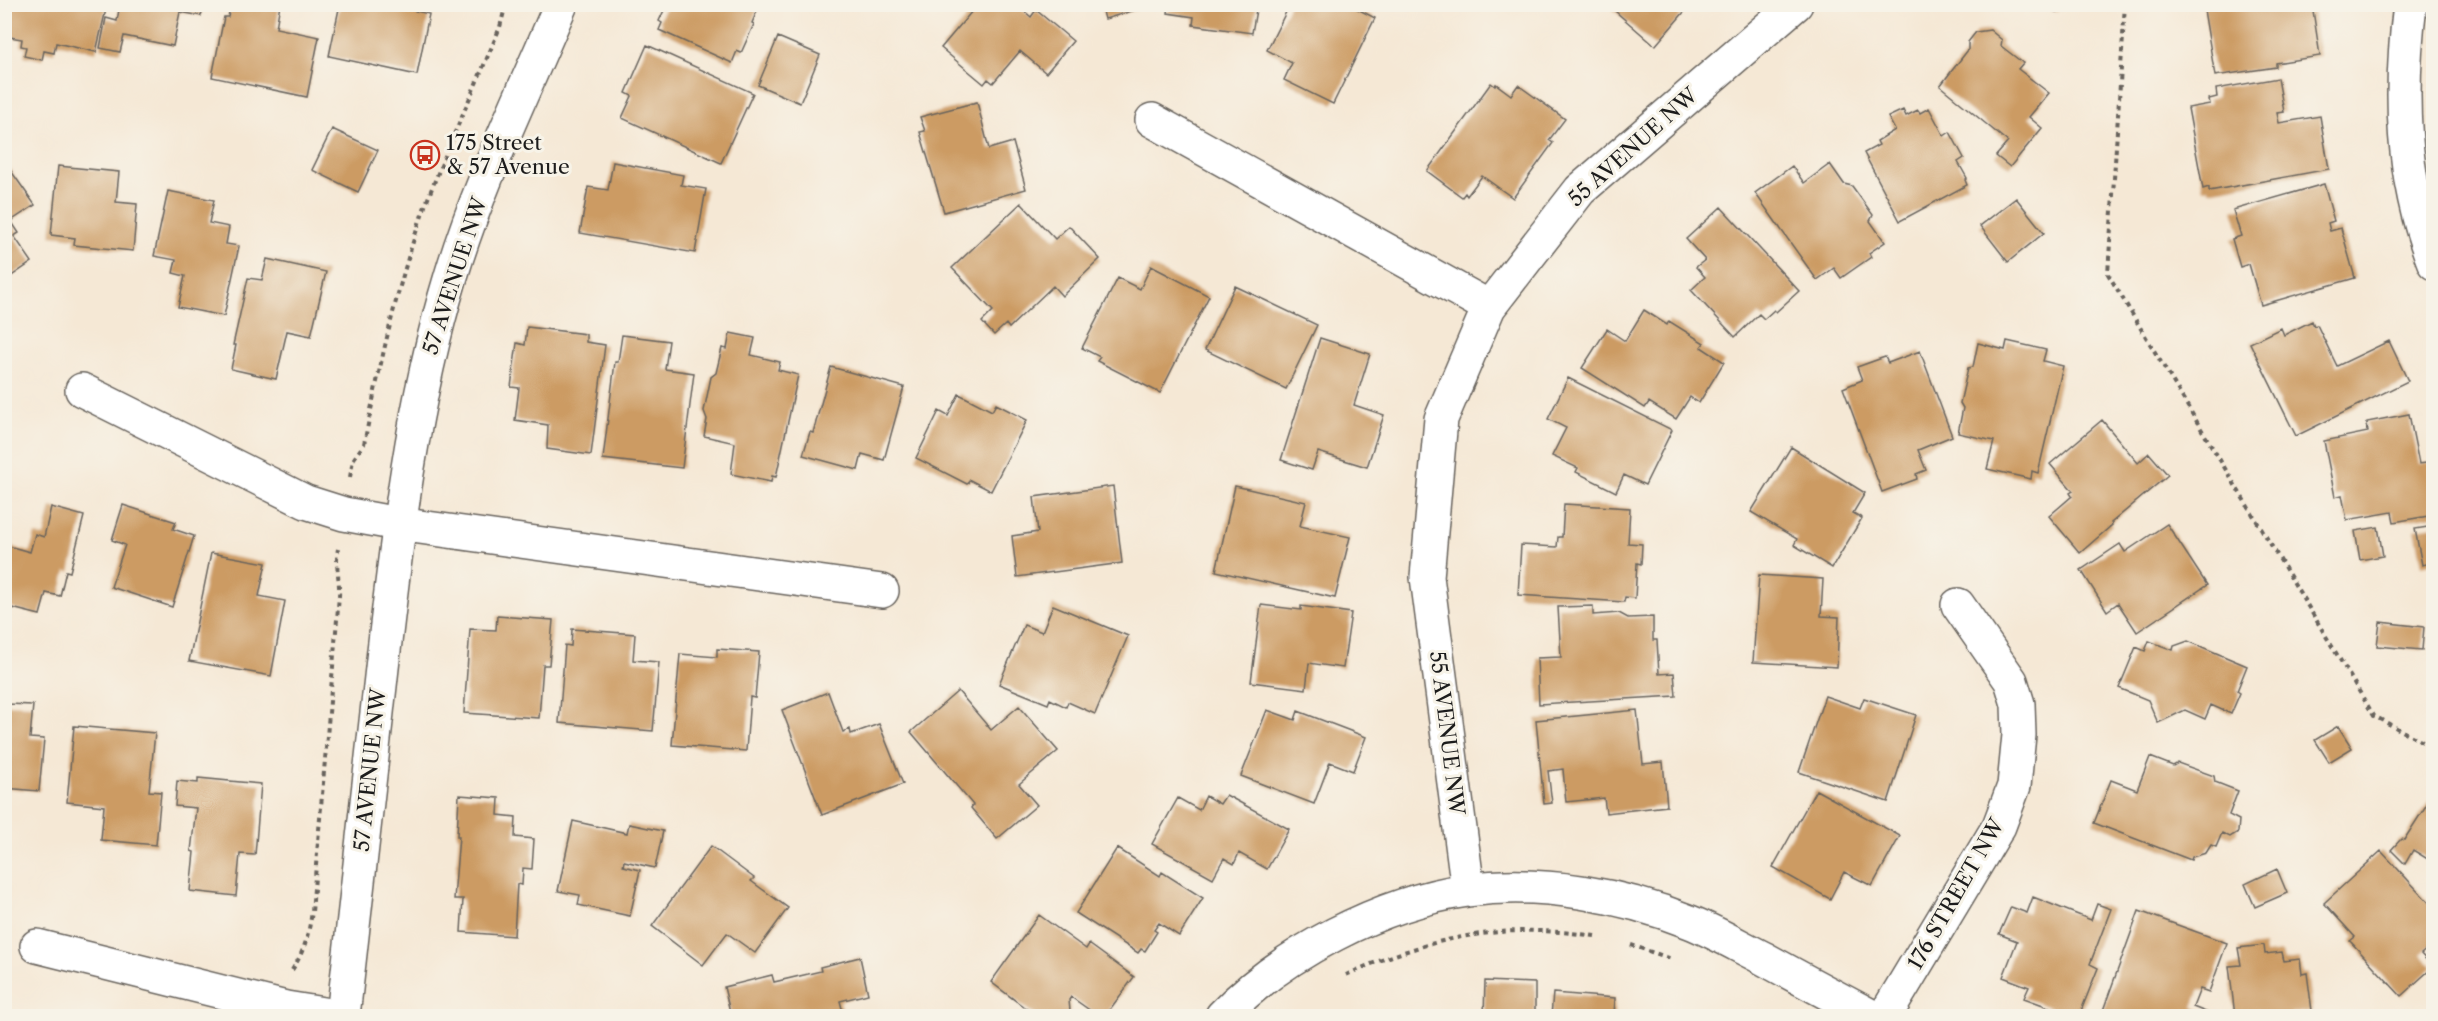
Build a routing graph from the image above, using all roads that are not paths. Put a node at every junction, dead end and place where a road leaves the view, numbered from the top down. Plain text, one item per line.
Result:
1 (561, 4) edge
2 (1796, 4) edge
3 (2410, 4) edge
4 (1152, 120) dead end
5 (2433, 263) edge
6 (1489, 307) junction
7 (82, 390) dead end
8 (398, 524) junction
9 (882, 591) dead end
10 (1958, 605) dead end
11 (1468, 890) junction
12 (37, 946) dead end
13 (336, 1017) edge
14 (343, 1017) edge
15 (1222, 1017) edge
16 (1871, 1017) edge
17 (1885, 1017) edge

1 - 8 street, 57 AVENUE NW
2 - 6 street, 55 AVENUE NW
3 - 5 street
4 - 6 street
6 - 11 street, 55 AVENUE NW
7 - 8 street
8 - 9 street
8 - 14 street, 57 AVENUE NW
10 - 17 street, 176 STREET NW
11 - 15 street
11 - 16 street
12 - 13 street

